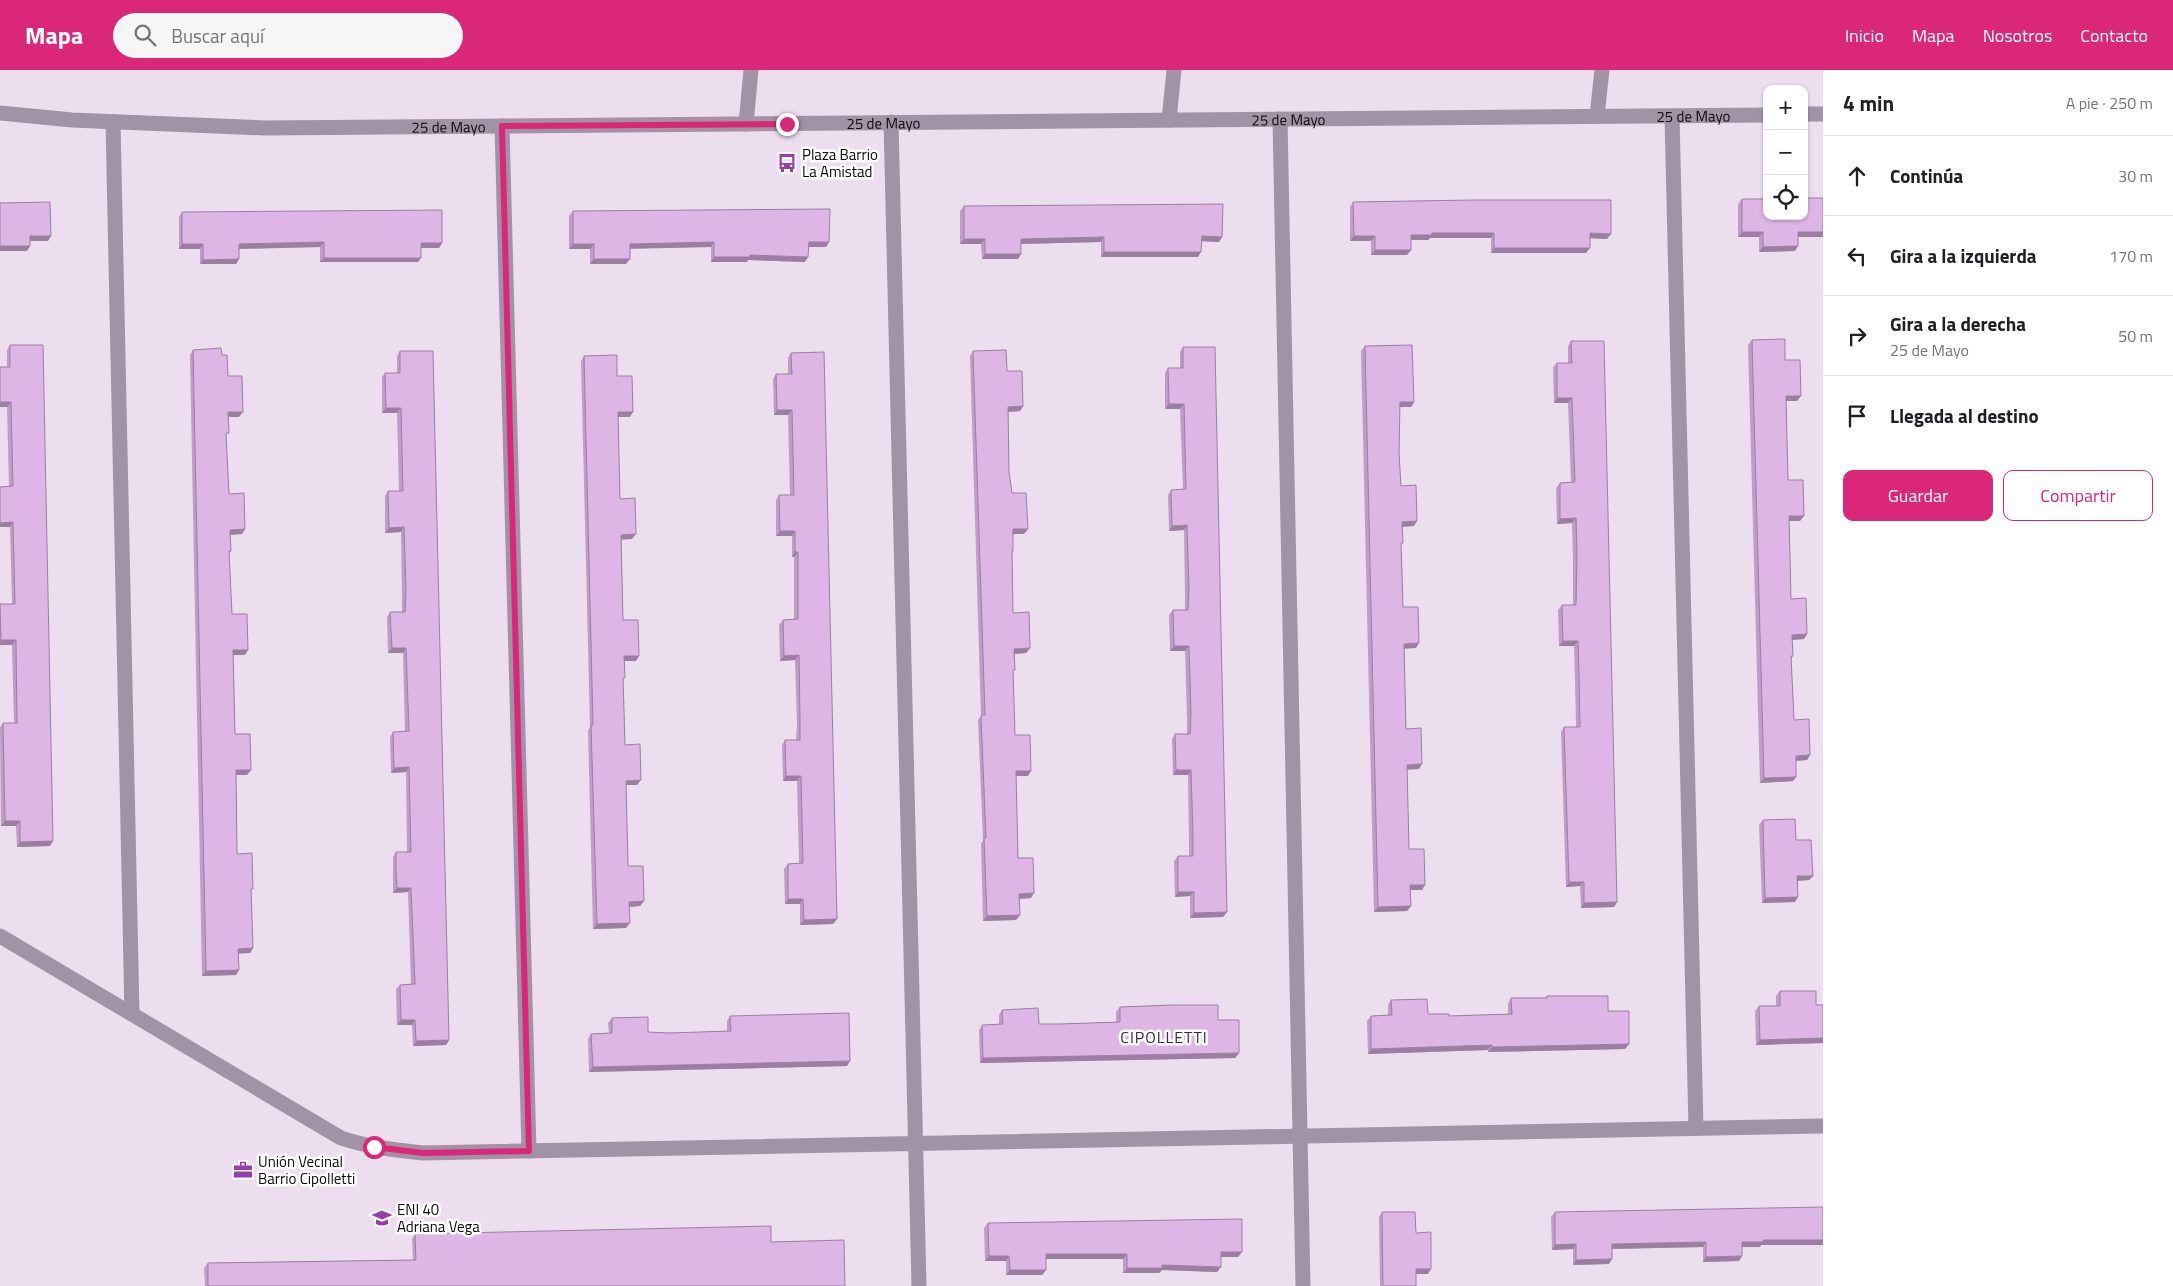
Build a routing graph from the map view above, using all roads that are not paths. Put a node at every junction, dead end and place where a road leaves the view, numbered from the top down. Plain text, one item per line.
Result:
1 (752, 70) edge
2 (1174, 70) edge
3 (1602, 70) edge
4 (0, 113) edge
5 (1808, 114) edge
6 (1823, 114) edge
7 (1763, 115) edge
8 (1598, 116) junction
9 (1672, 116) junction
10 (1280, 119) junction
11 (1169, 120) junction
12 (112, 122) junction
13 (891, 122) junction
14 (746, 124) junction
15 (502, 126) junction
16 (0, 936) edge
17 (132, 1014) junction
18 (1823, 1126) edge
19 (1696, 1128) junction
20 (1300, 1136) junction
21 (916, 1144) junction
22 (529, 1151) junction
23 (919, 1286) edge
24 (1303, 1286) edge

1 - 14 street
2 - 11 street
3 - 8 street
4 - 12 street, 25 de Mayo
5 - 6 street
7 - 9 street, 25 de Mayo
8 - 9 street, 25 de Mayo
8 - 10 street, 25 de Mayo
9 - 19 street
10 - 11 street, 25 de Mayo
10 - 20 street
11 - 13 street, 25 de Mayo
12 - 15 street, 25 de Mayo
12 - 17 street
13 - 14 street, 25 de Mayo
13 - 21 street
14 - 15 street, 25 de Mayo
15 - 22 street
16 - 17 street
17 - 22 street
18 - 19 street
19 - 20 street
20 - 21 street
20 - 24 street
21 - 22 street
21 - 23 street

